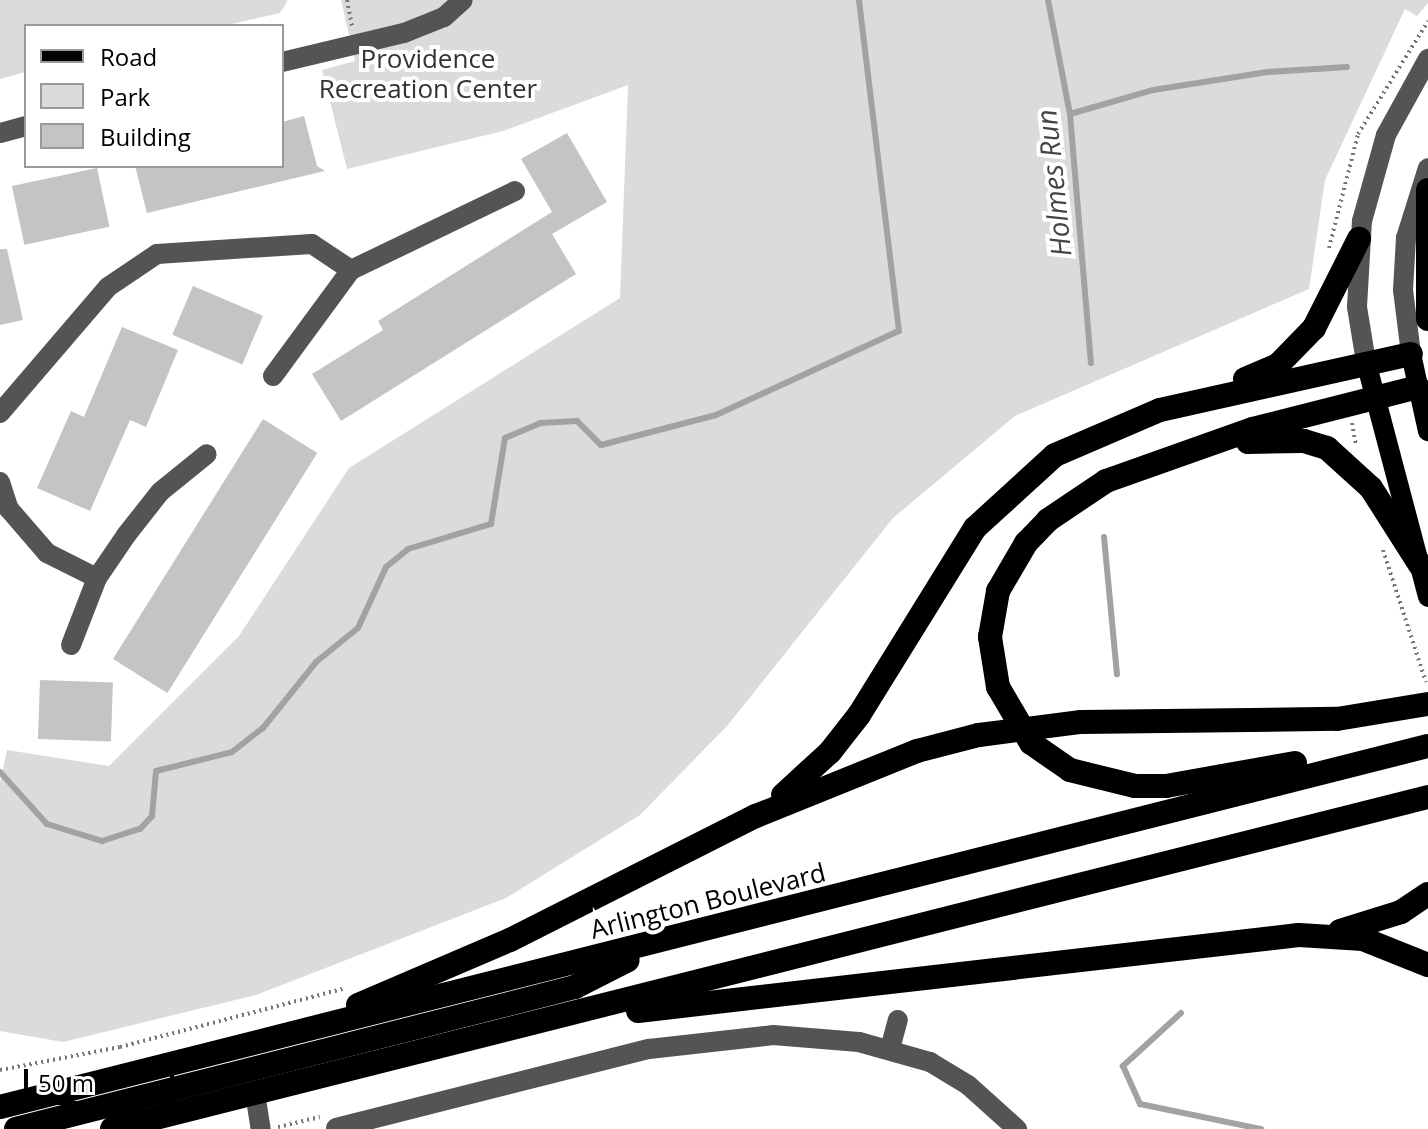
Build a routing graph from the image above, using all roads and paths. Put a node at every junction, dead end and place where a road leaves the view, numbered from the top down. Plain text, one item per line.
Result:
1 (347, 0) edge
2 (463, 0) edge
3 (356, 44) junction
4 (1428, 59) edge
5 (287, 61) edge
6 (24, 127) edge
7 (0, 133) edge
8 (1428, 168) edge
9 (1428, 190) edge
10 (515, 191) dead end
11 (1359, 239) junction
12 (351, 270) junction
13 (1428, 319) edge
14 (1411, 354) junction
15 (1366, 362) junction
16 (273, 376) dead end
17 (1418, 387) junction
18 (1375, 397) junction
19 (1187, 404) junction
20 (1348, 404) junction
21 (0, 413) edge
22 (1428, 431) edge
23 (1218, 444) junction
24 (207, 454) dead end
25 (1349, 465) junction
26 (0, 482) edge
27 (1381, 545) dead end
28 (1420, 565) junction
29 (97, 578) junction
30 (1428, 597) edge
31 (71, 645) dead end
32 (1427, 693) edge
33 (1428, 746) edge
34 (1428, 797) edge
35 (756, 816) junction
36 (1428, 894) edge
37 (1326, 934) junction
38 (670, 939) junction
39 (1428, 965) edge
40 (351, 986) dead end
41 (898, 1020) dead end
42 (525, 1025) junction
43 (238, 1048) junction
44 (890, 1049) junction
45 (0, 1070) edge
46 (255, 1093) junction
47 (0, 1107) edge
48 (332, 1121) edge
49 (16, 1129) edge
50 (112, 1129) edge
51 (261, 1129) edge
52 (270, 1129) edge
53 (1017, 1129) edge

1 - 3 path
2 - 3 street
3 - 5 street
4 - 11 street
6 - 7 street
8 - 14 street
9 - 13 highway
10 - 12 street
11 - 15 street
11 - 19 highway
12 - 16 street
12 - 21 street
14 - 15 highway
14 - 17 main road
15 - 18 main road
15 - 19 highway
17 - 18 highway
17 - 22 main road
18 - 20 highway
18 - 28 main road
19 - 35 highway
20 - 23 highway
20 - 25 path
23 - 25 highway
23 - 33 highway
24 - 29 street
25 - 28 highway
26 - 29 street
27 - 32 path
28 - 30 main road
29 - 31 street
32 - 35 highway
33 - 38 highway, Arlington Boulevard
34 - 42 highway
35 - 43 highway
36 - 37 highway
37 - 39 highway
37 - 42 highway
38 - 43 highway, Arlington Boulevard
38 - 49 highway
40 - 45 path
41 - 44 street
42 - 46 highway
43 - 47 highway, Arlington Boulevard
44 - 48 street
44 - 53 street
46 - 50 highway
46 - 51 street
48 - 52 path

